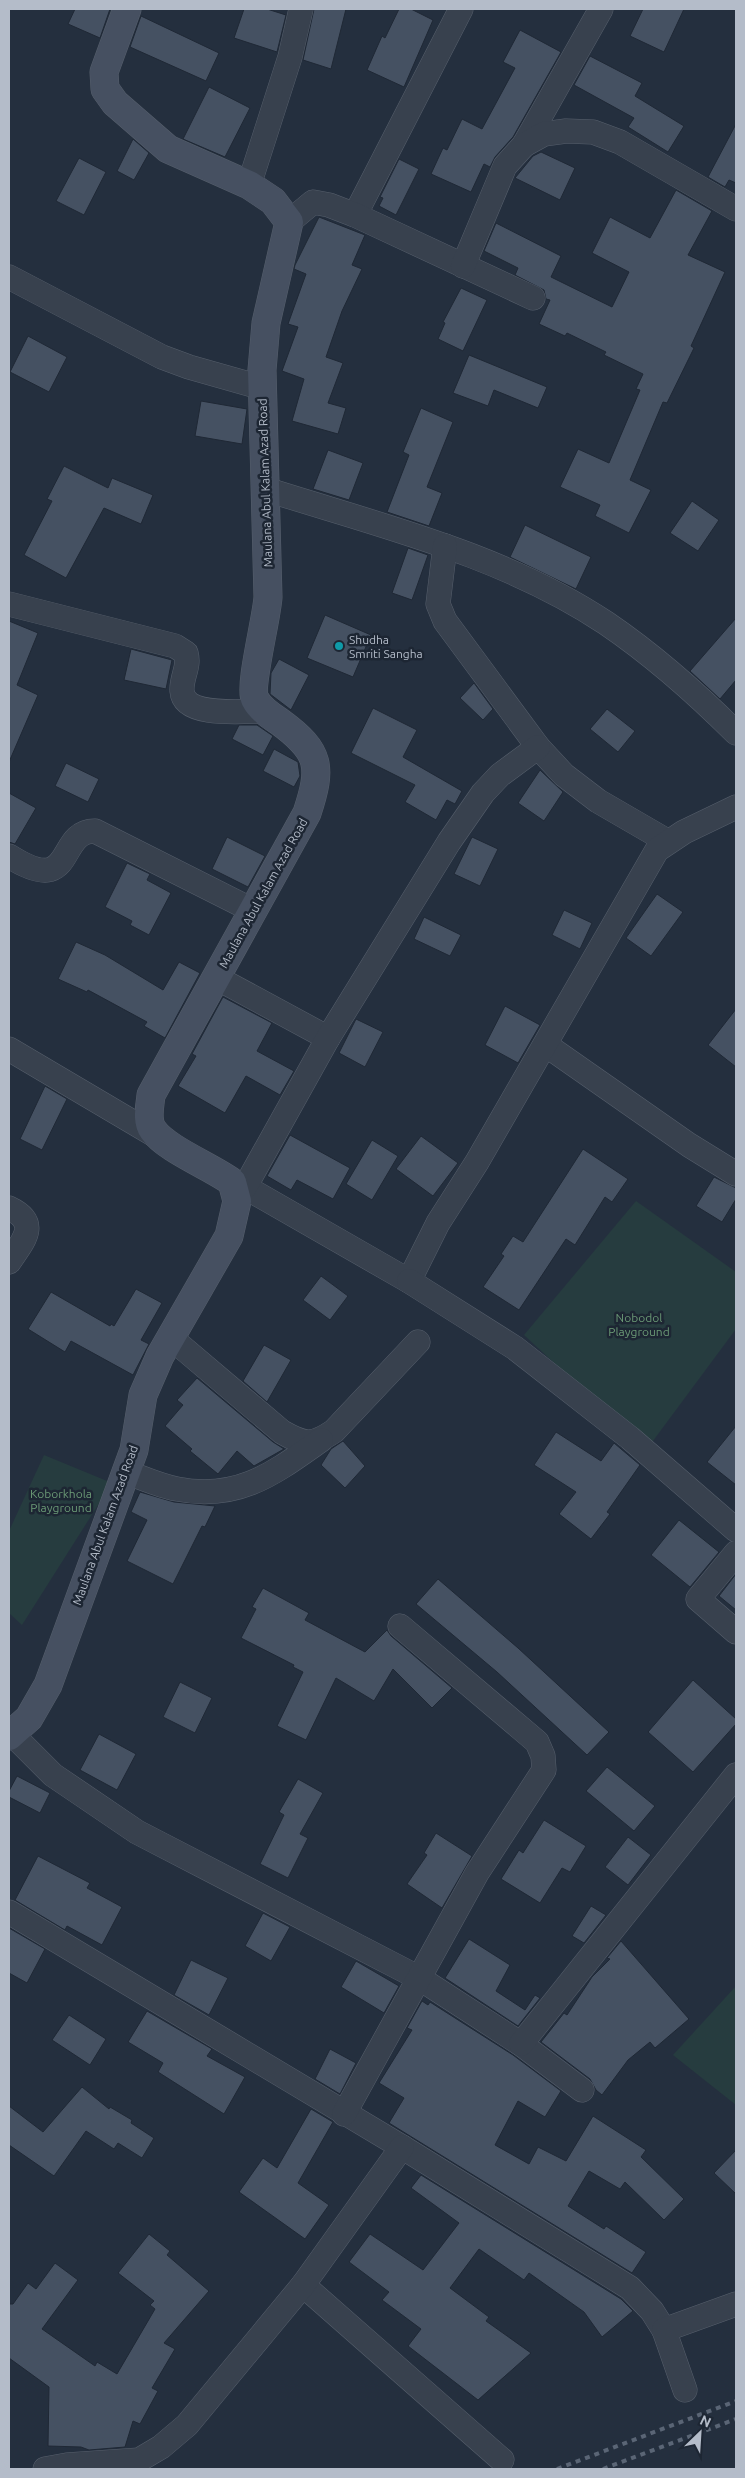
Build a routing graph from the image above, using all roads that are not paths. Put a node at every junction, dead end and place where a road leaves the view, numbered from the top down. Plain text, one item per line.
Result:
1 (127, 9) edge
2 (301, 9) edge
3 (460, 9) edge
4 (601, 9) edge
5 (524, 145) junction
6 (250, 185) junction
7 (736, 209) edge
8 (356, 215) junction
9 (289, 222) junction
10 (463, 266) junction
11 (9, 278) edge
12 (533, 298) dead end
13 (262, 388) junction
14 (266, 489) junction
15 (445, 546) junction
16 (9, 604) edge
17 (264, 711) junction
18 (736, 733) edge
19 (538, 747) junction
20 (736, 807) edge
21 (667, 842) junction
22 (9, 856) edge
23 (254, 911) junction
24 (217, 978) junction
25 (328, 1038) junction
26 (546, 1045) junction
27 (9, 1049) edge
28 (171, 1145) junction
29 (736, 1174) edge
30 (239, 1184) junction
31 (9, 1208) edge
32 (9, 1262) edge
33 (409, 1281) junction
34 (170, 1337) junction
35 (418, 1342) dead end
36 (321, 1440) junction
37 (126, 1472) junction
38 (736, 1530) edge
39 (736, 1553) edge
40 (400, 1626) dead end
41 (736, 1632) edge
42 (10, 1735) edge
43 (736, 1775) edge
44 (9, 1912) edge
45 (419, 1978) junction
46 (521, 2044) junction
47 (582, 2090) dead end
48 (344, 2114) junction
49 (402, 2147) junction
50 (302, 2285) junction
51 (736, 2304) edge
52 (664, 2330) junction
53 (685, 2390) dead end
54 (502, 2460) dead end
55 (45, 2469) edge

1 - 6 street
2 - 6 street
3 - 8 street
4 - 5 street
5 - 7 street
5 - 10 street
6 - 9 street
8 - 9 street
8 - 10 street
9 - 13 street, Maulana Abul Kalam Azad Road
10 - 12 street
11 - 13 street
13 - 14 street, Maulana Abul Kalam Azad Road
14 - 15 street
14 - 17 street, Maulana Abul Kalam Azad Road
15 - 18 street
15 - 19 street
16 - 17 street
17 - 23 street, Maulana Abul Kalam Azad Road
19 - 21 street
19 - 25 street
20 - 21 street
21 - 26 street
22 - 23 street
23 - 24 street, Maulana Abul Kalam Azad Road
24 - 25 street
24 - 28 street, Maulana Abul Kalam Azad Road
25 - 30 street
26 - 29 street
26 - 33 street
27 - 28 street
28 - 30 street, Maulana Abul Kalam Azad Road
30 - 33 street
30 - 34 street, Maulana Abul Kalam Azad Road
31 - 32 street
33 - 38 street
34 - 36 street
34 - 37 street, Maulana Abul Kalam Azad Road
35 - 36 street
36 - 37 street
37 - 42 street, Maulana Abul Kalam Azad Road
39 - 41 street
40 - 45 street
42 - 45 street
43 - 46 street
44 - 48 street
45 - 46 street
45 - 48 street
46 - 47 street
48 - 49 street
49 - 50 street
49 - 52 street
50 - 54 street
50 - 55 street
51 - 52 street
52 - 53 street

